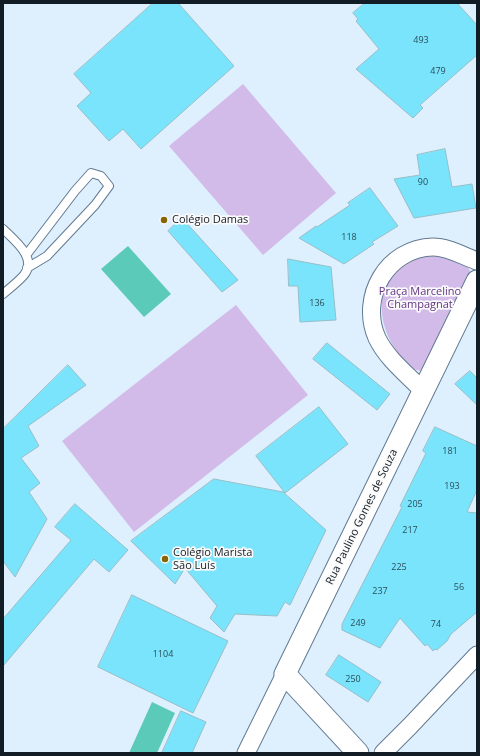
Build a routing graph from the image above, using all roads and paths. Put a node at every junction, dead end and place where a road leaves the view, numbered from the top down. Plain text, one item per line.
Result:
1 (3, 228) edge
2 (26, 254) junction
3 (477, 261) edge
4 (27, 268) junction
5 (477, 281) edge
6 (3, 294) edge
7 (473, 303) edge
8 (423, 391) junction
9 (477, 654) edge
10 (285, 674) junction
11 (246, 753) edge
12 (358, 753) edge
13 (383, 753) edge

1 - 2 lane
2 - 4 lane
2 - 4 lane
3 - 8 street
4 - 6 lane
5 - 7 street, Rua Paulino Gomes de Souza
7 - 8 street, Rua Paulino Gomes de Souza
8 - 10 street, Rua Paulino Gomes de Souza
9 - 13 street
10 - 11 street, Rua Paulino Gomes de Souza
10 - 12 street

